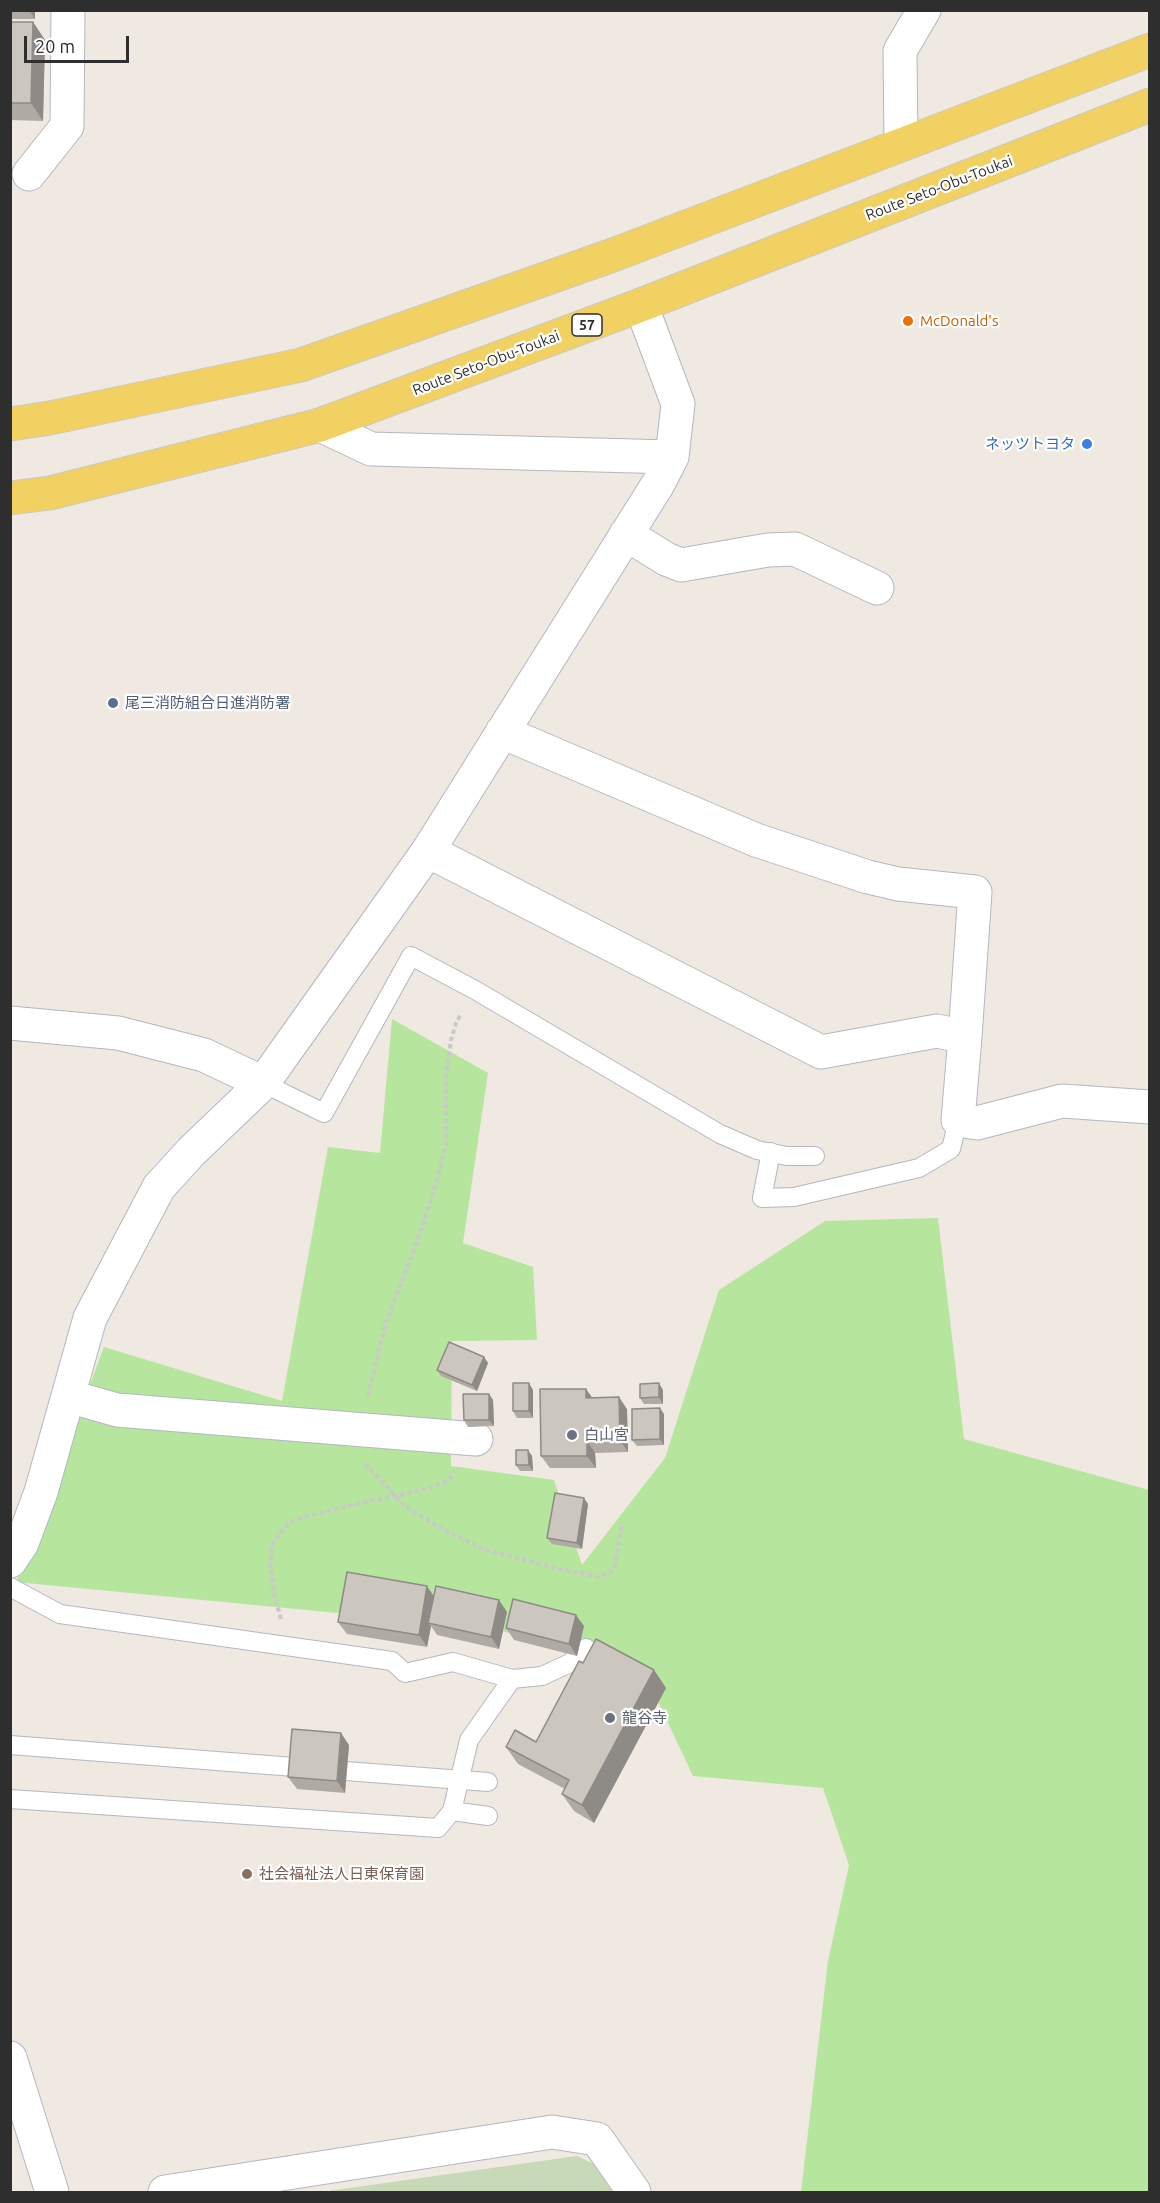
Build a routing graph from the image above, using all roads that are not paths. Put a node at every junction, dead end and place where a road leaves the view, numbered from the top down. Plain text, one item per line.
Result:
1 (68, 10) edge
2 (924, 10) edge
3 (1149, 50) edge
4 (1149, 105) edge
5 (901, 144) junction
6 (29, 174) dead end
7 (641, 305) junction
8 (10, 423) edge
9 (320, 425) junction
10 (672, 458) junction
11 (10, 498) edge
12 (626, 534) junction
13 (877, 588) dead end
14 (502, 732) junction
15 (428, 851) junction
16 (10, 1023) edge
17 (965, 1037) junction
18 (262, 1083) junction
19 (1149, 1107) edge
20 (958, 1120) junction
21 (771, 1152) junction
22 (815, 1156) dead end
23 (68, 1396) junction
24 (468, 1438) road end
25 (10, 1561) edge
26 (10, 1587) edge
27 (586, 1648) dead end
28 (512, 1679) junction
29 (10, 1744) edge
30 (459, 1780) junction
31 (488, 1782) dead end
32 (10, 1799) edge
33 (452, 1811) junction
34 (488, 1816) dead end
35 (10, 2058) edge
36 (52, 2193) edge
37 (165, 2193) edge
38 (634, 2193) edge

1 - 6 street
2 - 5 street
3 - 5 main road
4 - 7 main road, Route Seto-Obu-Toukai / 57
5 - 8 main road
7 - 9 main road, Route Seto-Obu-Toukai / 57
7 - 10 street
9 - 10 street
9 - 11 main road, Route Seto-Obu-Toukai / 57
10 - 12 street
12 - 13 street
12 - 14 street
14 - 15 street
14 - 17 street
15 - 17 street
15 - 18 street
16 - 18 street
17 - 20 street
18 - 21 lane
18 - 23 street
19 - 20 street
20 - 21 lane
21 - 22 lane
23 - 24 street
23 - 25 street
26 - 28 lane
27 - 28 lane
28 - 30 lane
29 - 30 lane
30 - 31 lane
30 - 33 lane
32 - 33 lane
33 - 34 lane
35 - 36 street
37 - 38 street

